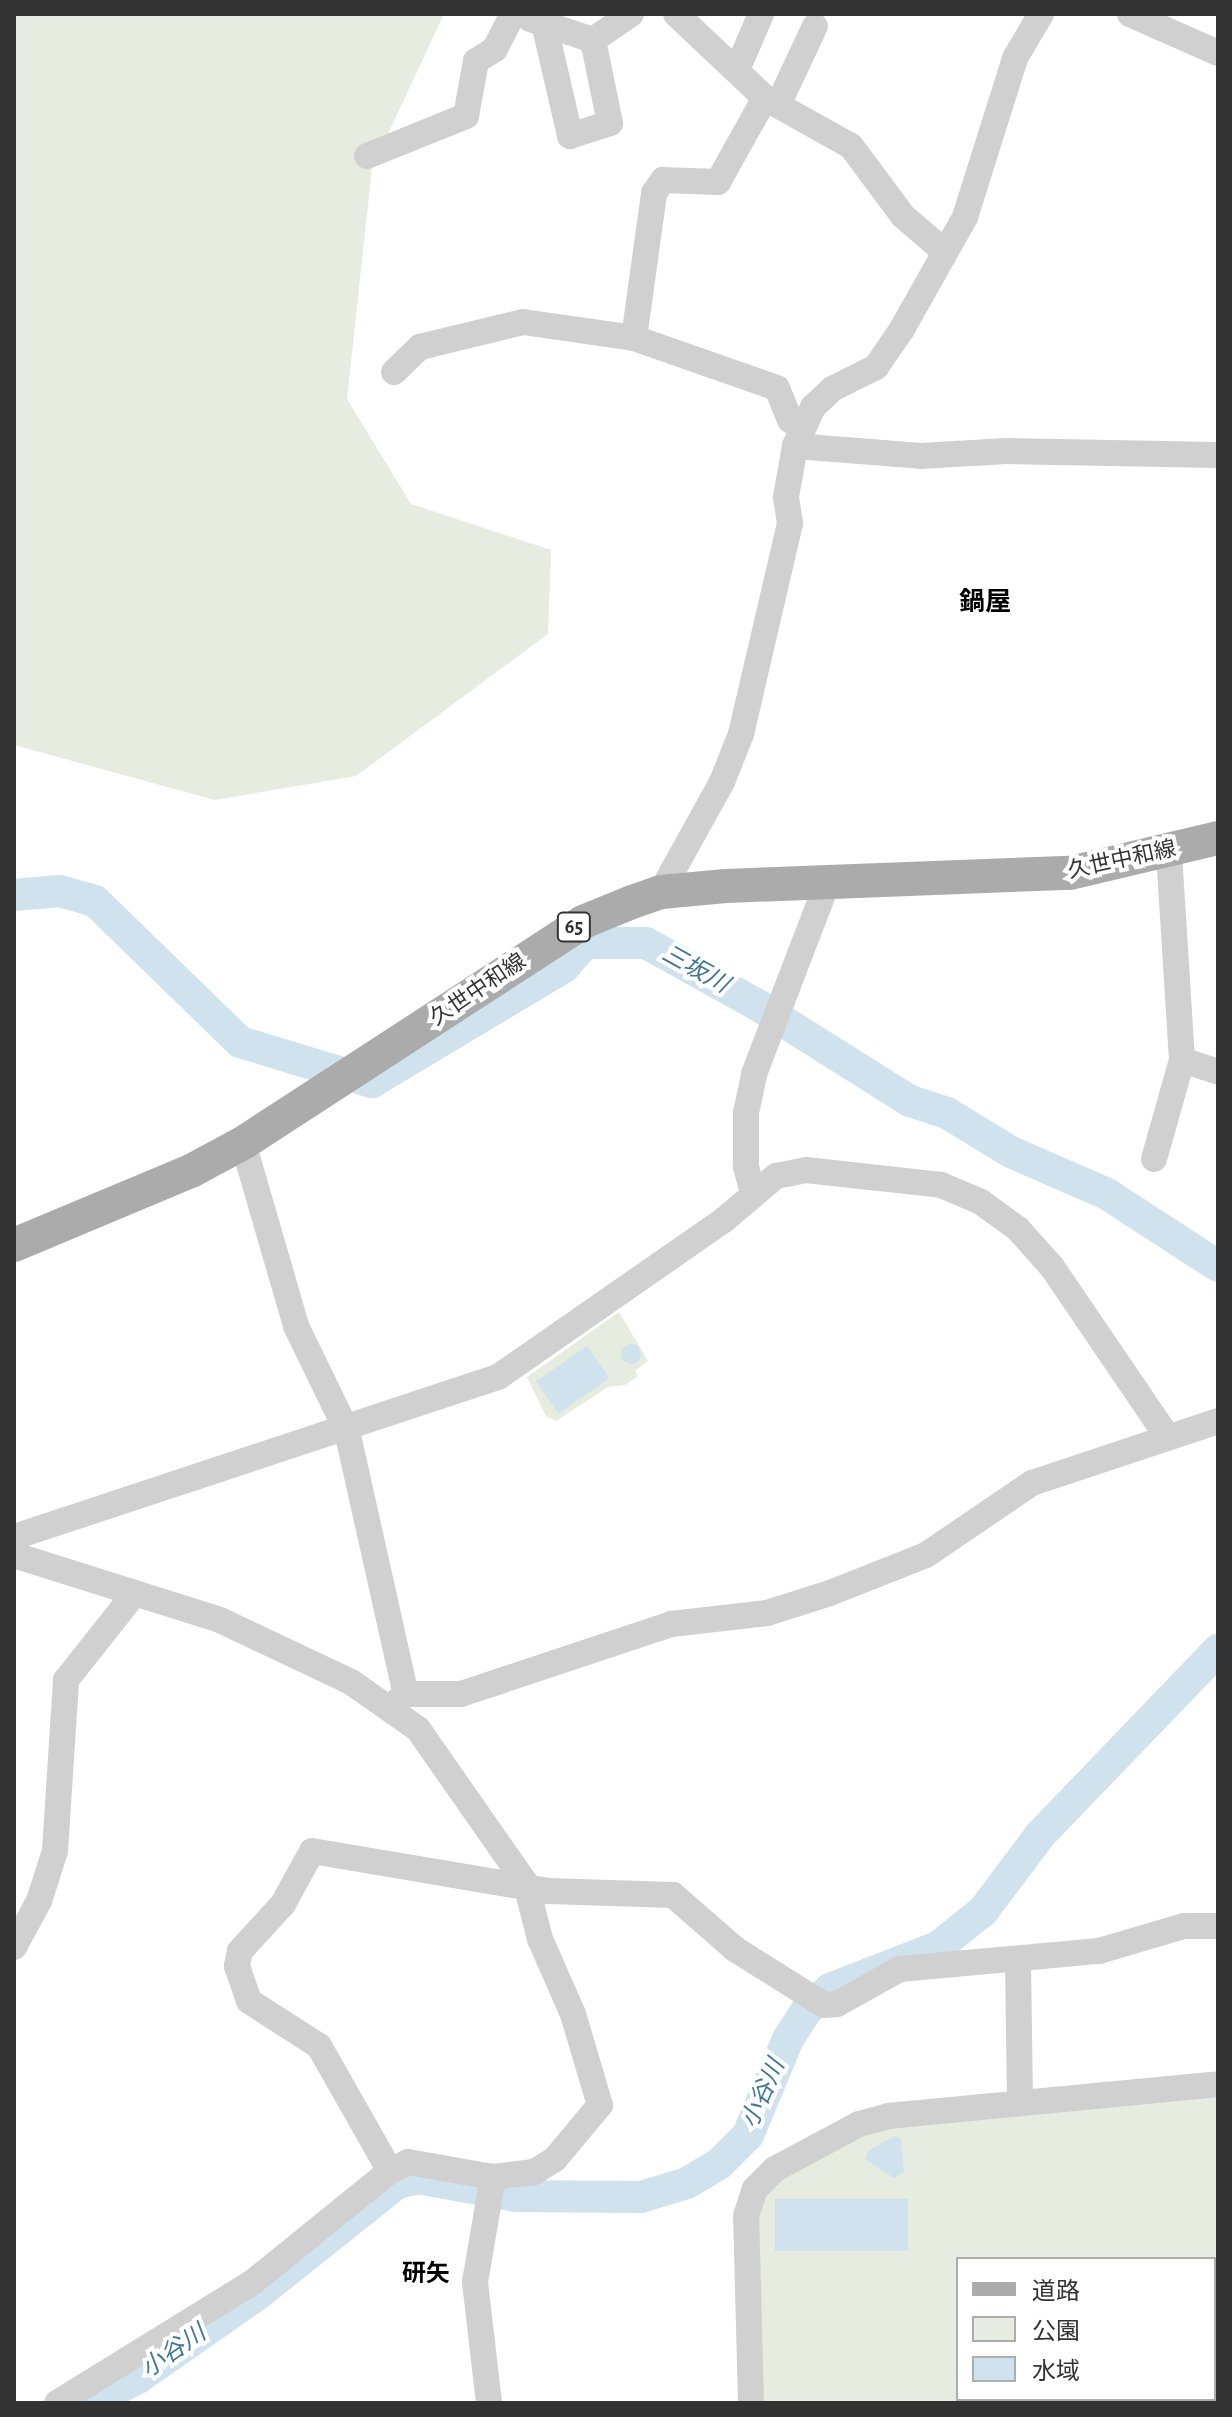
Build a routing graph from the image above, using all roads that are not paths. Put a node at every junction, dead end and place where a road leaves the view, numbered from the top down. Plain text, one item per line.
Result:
1 (515, 14) edge
2 (631, 14) edge
3 (676, 14) edge
4 (761, 14) edge
5 (1041, 14) edge
6 (1130, 14) edge
7 (544, 23) junction
8 (815, 26) dead end
9 (593, 40) junction
10 (1218, 53) edge
11 (737, 70) junction
12 (772, 101) junction
13 (367, 156) dead end
14 (945, 252) junction
15 (634, 338) junction
16 (394, 372) dead end
17 (800, 434) junction
18 (1218, 455) edge
19 (1218, 838) edge
20 (1169, 851) junction
21 (828, 881) junction
22 (661, 892) junction
23 (1182, 1060) junction
24 (1218, 1072) edge
25 (243, 1143) junction
26 (1154, 1159) dead end
27 (753, 1193) junction
28 (14, 1245) edge
29 (1218, 1421) edge
30 (347, 1431) junction
31 (1166, 1435) junction
32 (14, 1537) edge
33 (14, 1555) edge
34 (135, 1593) junction
35 (398, 1700) junction
36 (526, 1884) junction
37 (1218, 1926) edge
38 (14, 1947) edge
39 (1018, 1961) junction
40 (1218, 2084) edge
41 (1020, 2103) junction
42 (390, 2171) junction
43 (493, 2177) junction
44 (57, 2403) edge
45 (489, 2403) edge
46 (751, 2403) edge

1 - 7 street
1 - 13 street
2 - 9 street
3 - 11 street
4 - 11 street
5 - 14 street
6 - 10 street
7 - 9 street
7 - 9 street
8 - 12 street
11 - 12 street
12 - 14 street
12 - 15 street
14 - 17 street
15 - 16 street
15 - 17 street
17 - 18 street
17 - 22 street
19 - 20 main road, 久世中和線 / 65
20 - 21 main road, 久世中和線 / 65
20 - 23 street
21 - 22 main road, 久世中和線 / 65
21 - 27 street
22 - 25 main road, 久世中和線 / 65
23 - 24 street
23 - 26 street
25 - 28 main road, 久世中和線 / 65
25 - 30 street
27 - 30 street
27 - 31 street
29 - 31 street
30 - 32 street
30 - 35 street
31 - 35 street
33 - 34 street
34 - 35 street
34 - 38 street
35 - 36 street
36 - 39 street
36 - 42 street
36 - 43 street
37 - 39 street
39 - 41 street
40 - 41 street
41 - 46 street
42 - 43 street
42 - 44 street
43 - 45 street

